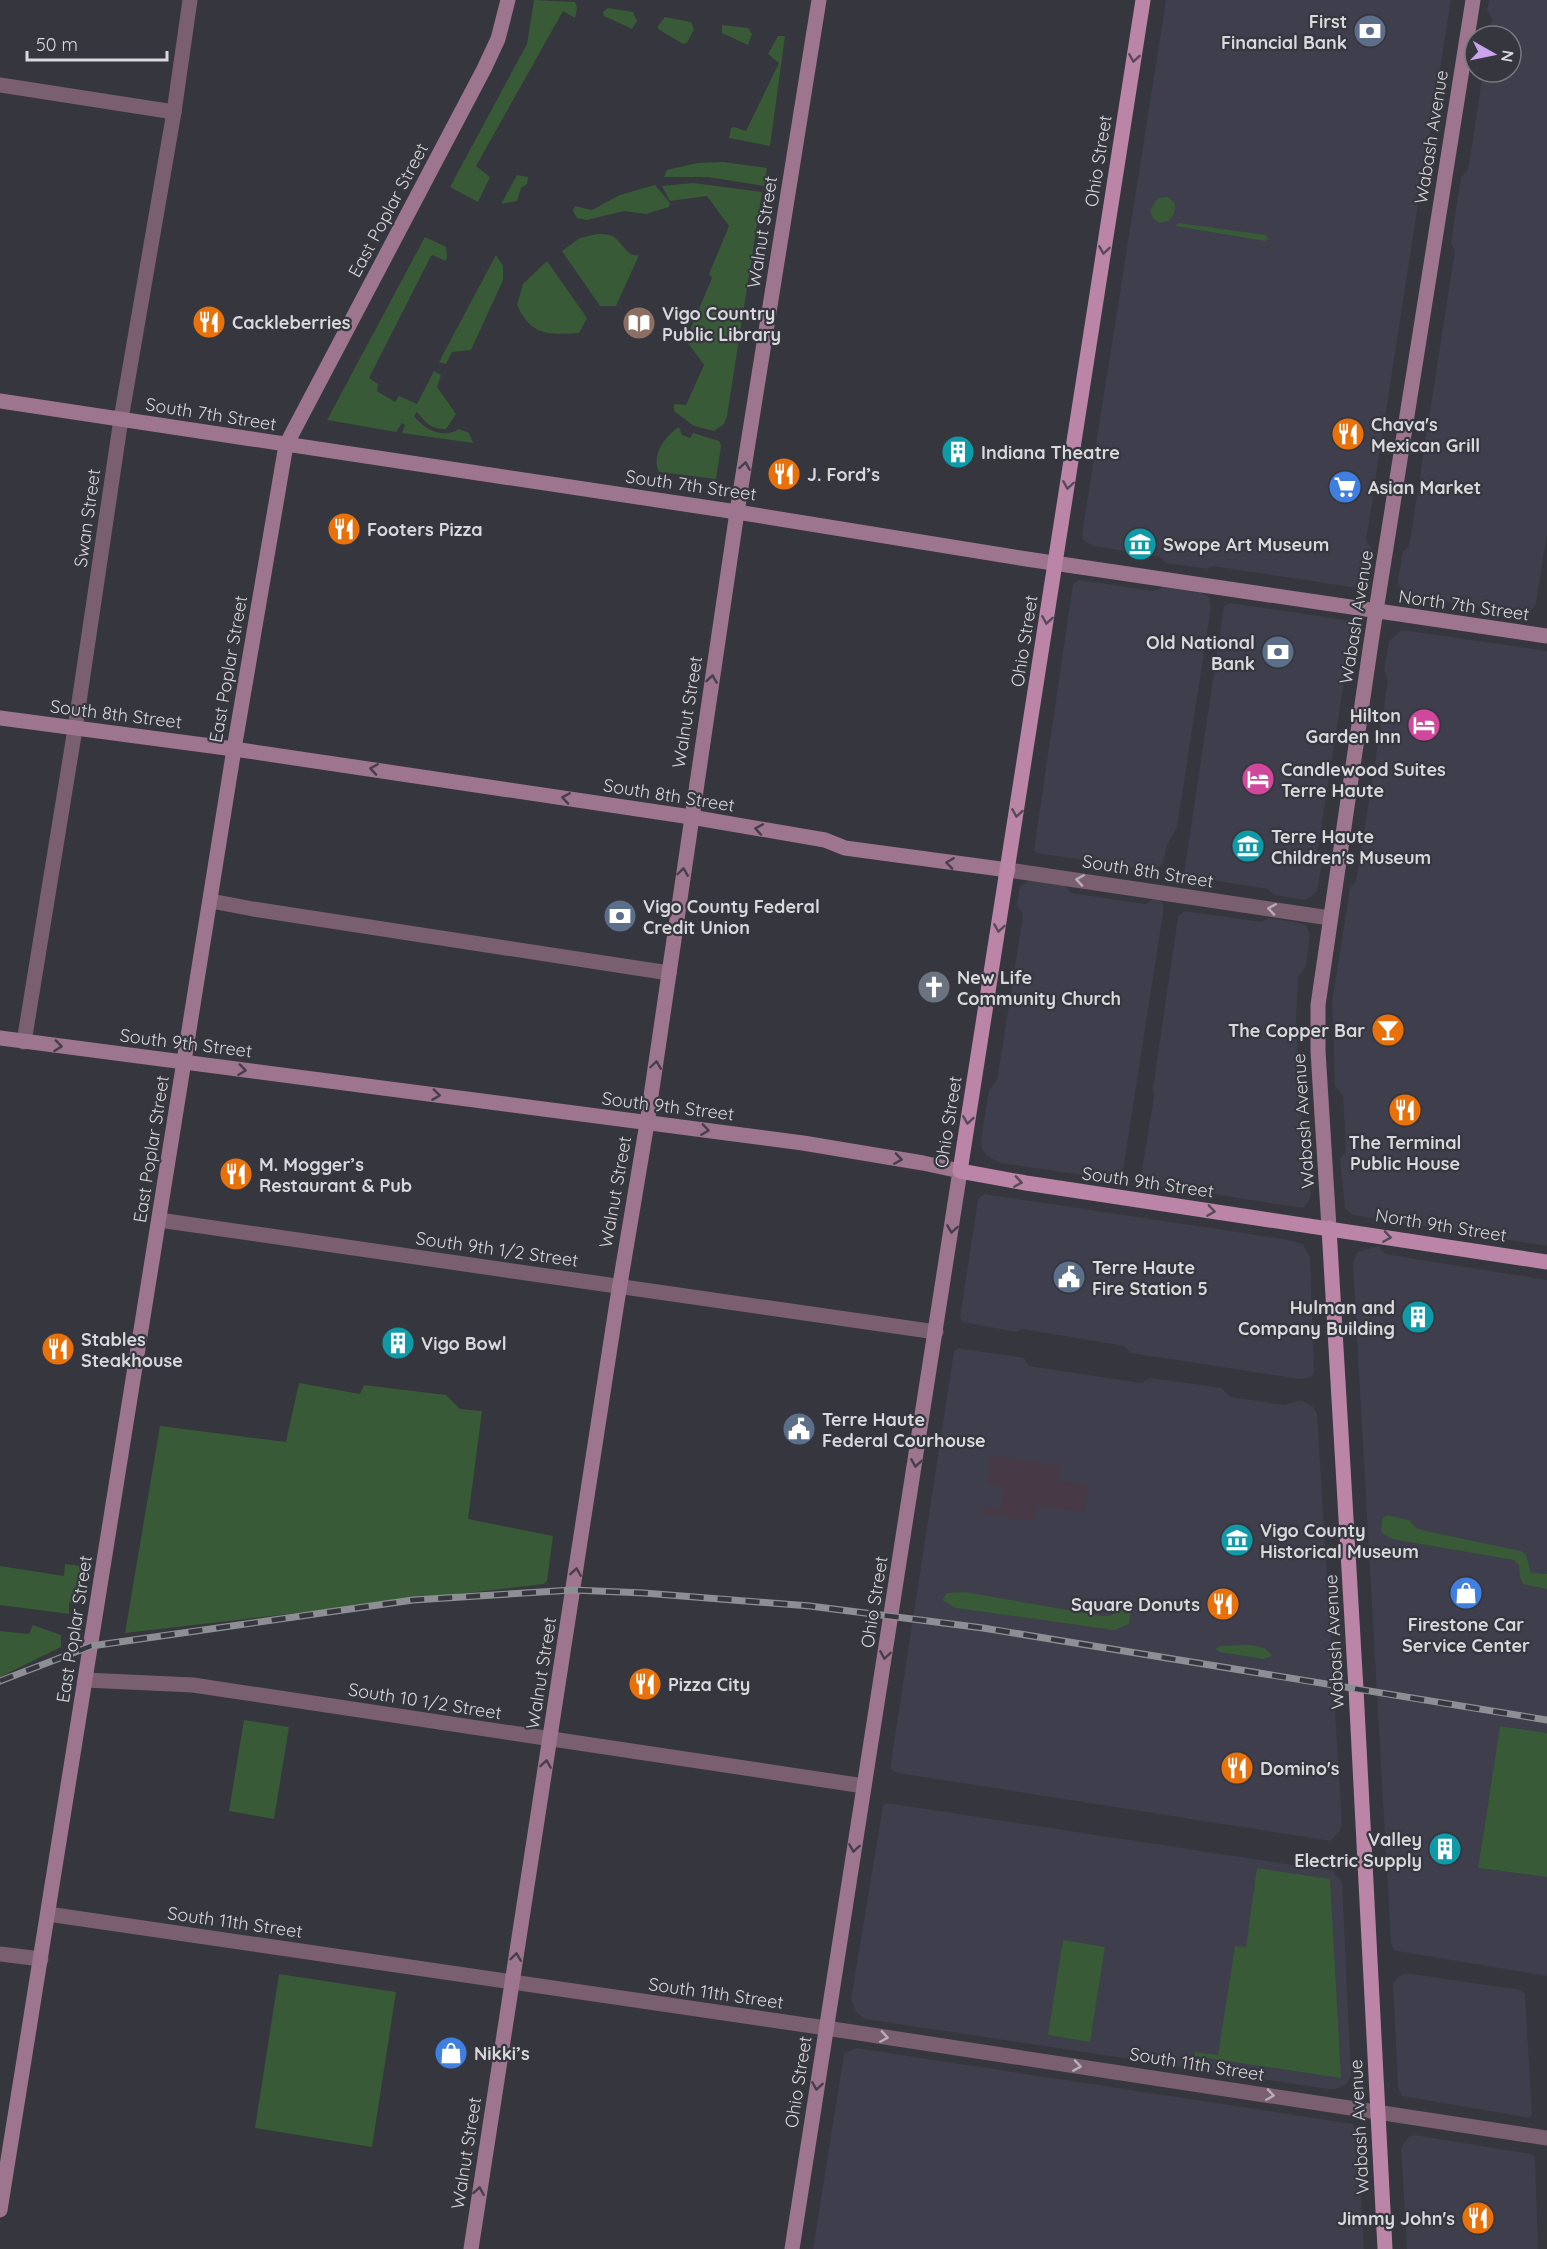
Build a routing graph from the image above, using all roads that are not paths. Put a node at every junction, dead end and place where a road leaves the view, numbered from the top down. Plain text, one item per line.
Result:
1 (190, 0) edge
2 (508, 0) edge
3 (819, 0) edge
4 (1143, 0) edge
5 (1473, 0) edge
6 (0, 85) edge
7 (174, 112) junction
8 (0, 401) edge
9 (121, 419) junction
10 (286, 445) junction
11 (737, 512) junction
12 (1056, 562) junction
13 (1376, 612) junction
14 (1547, 636) edge
15 (0, 718) edge
16 (75, 729) junction
17 (234, 748) junction
18 (691, 817) junction
19 (1008, 870) junction
20 (211, 901) junction
21 (1330, 918) junction
22 (669, 973) junction
23 (0, 1038) edge
24 (24, 1042) junction
25 (184, 1062) junction
26 (647, 1123) junction
27 (960, 1171) junction
28 (159, 1220) junction
29 (1329, 1228) junction
30 (1547, 1262) edge
31 (619, 1286) junction
32 (936, 1332) junction
33 (85, 1680) junction
34 (550, 1739) junction
35 (864, 1786) junction
36 (48, 1914) junction
37 (0, 1954) edge
38 (40, 1959) junction
39 (513, 1982) junction
40 (826, 2028) junction
41 (1378, 2111) junction
42 (1547, 2138) edge
43 (0, 2210) edge
44 (471, 2249) edge
45 (792, 2249) edge
46 (1385, 2249) edge

1 - 7 street, Swan Street
2 - 10 street, East Poplar Street
11 -> 3 street, Walnut Street
4 -> 12 main road, Ohio Street
5 - 13 street, Wabash Avenue
6 - 7 street
7 - 9 street, Swan Street
8 - 9 street, South 7th Street
9 - 10 street, South 7th Street
9 - 16 street, Swan Street
10 - 11 street, South 7th Street
10 - 17 street, East Poplar Street
11 - 12 street, South 7th Street
18 -> 11 street, Walnut Street
12 - 13 street, South 7th Street
12 -> 19 main road, Ohio Street
13 - 14 street, North 7th Street
13 - 21 street, Wabash Avenue
15 - 16 street, South 8th Street
16 - 17 street, South 8th Street
16 - 24 street, Swan Street
18 -> 17 street, South 8th Street
17 - 20 street, East Poplar Street
19 -> 18 street, South 8th Street
22 -> 18 street, Walnut Street
21 -> 19 street, South 8th Street
19 -> 27 main road, Ohio Street
20 - 22 street
20 - 25 street, East Poplar Street
21 - 29 street, Wabash Avenue
26 -> 22 street, Walnut Street
23 - 24 street, South 9th Street
24 -> 25 street, South 9th Street
25 -> 26 street, South 9th Street
25 - 28 street, East Poplar Street
26 -> 27 street, South 9th Street
26 - 31 street, Walnut Street
27 -> 29 main road, South 9th Street
27 -> 32 street, Ohio Street
28 - 31 street, South 9th 1/2 Street
28 - 33 street, East Poplar Street
29 -> 30 main road, North 9th Street
29 - 41 main road, Wabash Avenue
31 - 32 street, South 9th 1/2 Street
34 -> 31 street, Walnut Street
32 -> 35 street, Ohio Street
33 - 34 street, South 10 1/2 Street
33 - 36 street, East Poplar Street
34 - 35 street, South 10 1/2 Street
39 -> 34 street, Walnut Street
35 -> 40 street, Ohio Street
36 - 38 street, East Poplar Street
36 - 39 street, South 11th Street
37 - 38 street
38 - 43 street, East Poplar Street
39 - 40 street, South 11th Street
44 -> 39 street, Walnut Street
40 -> 41 street, South 11th Street
40 -> 45 street, Ohio Street
41 - 42 street, South 11th Street
41 - 46 main road, Wabash Avenue

